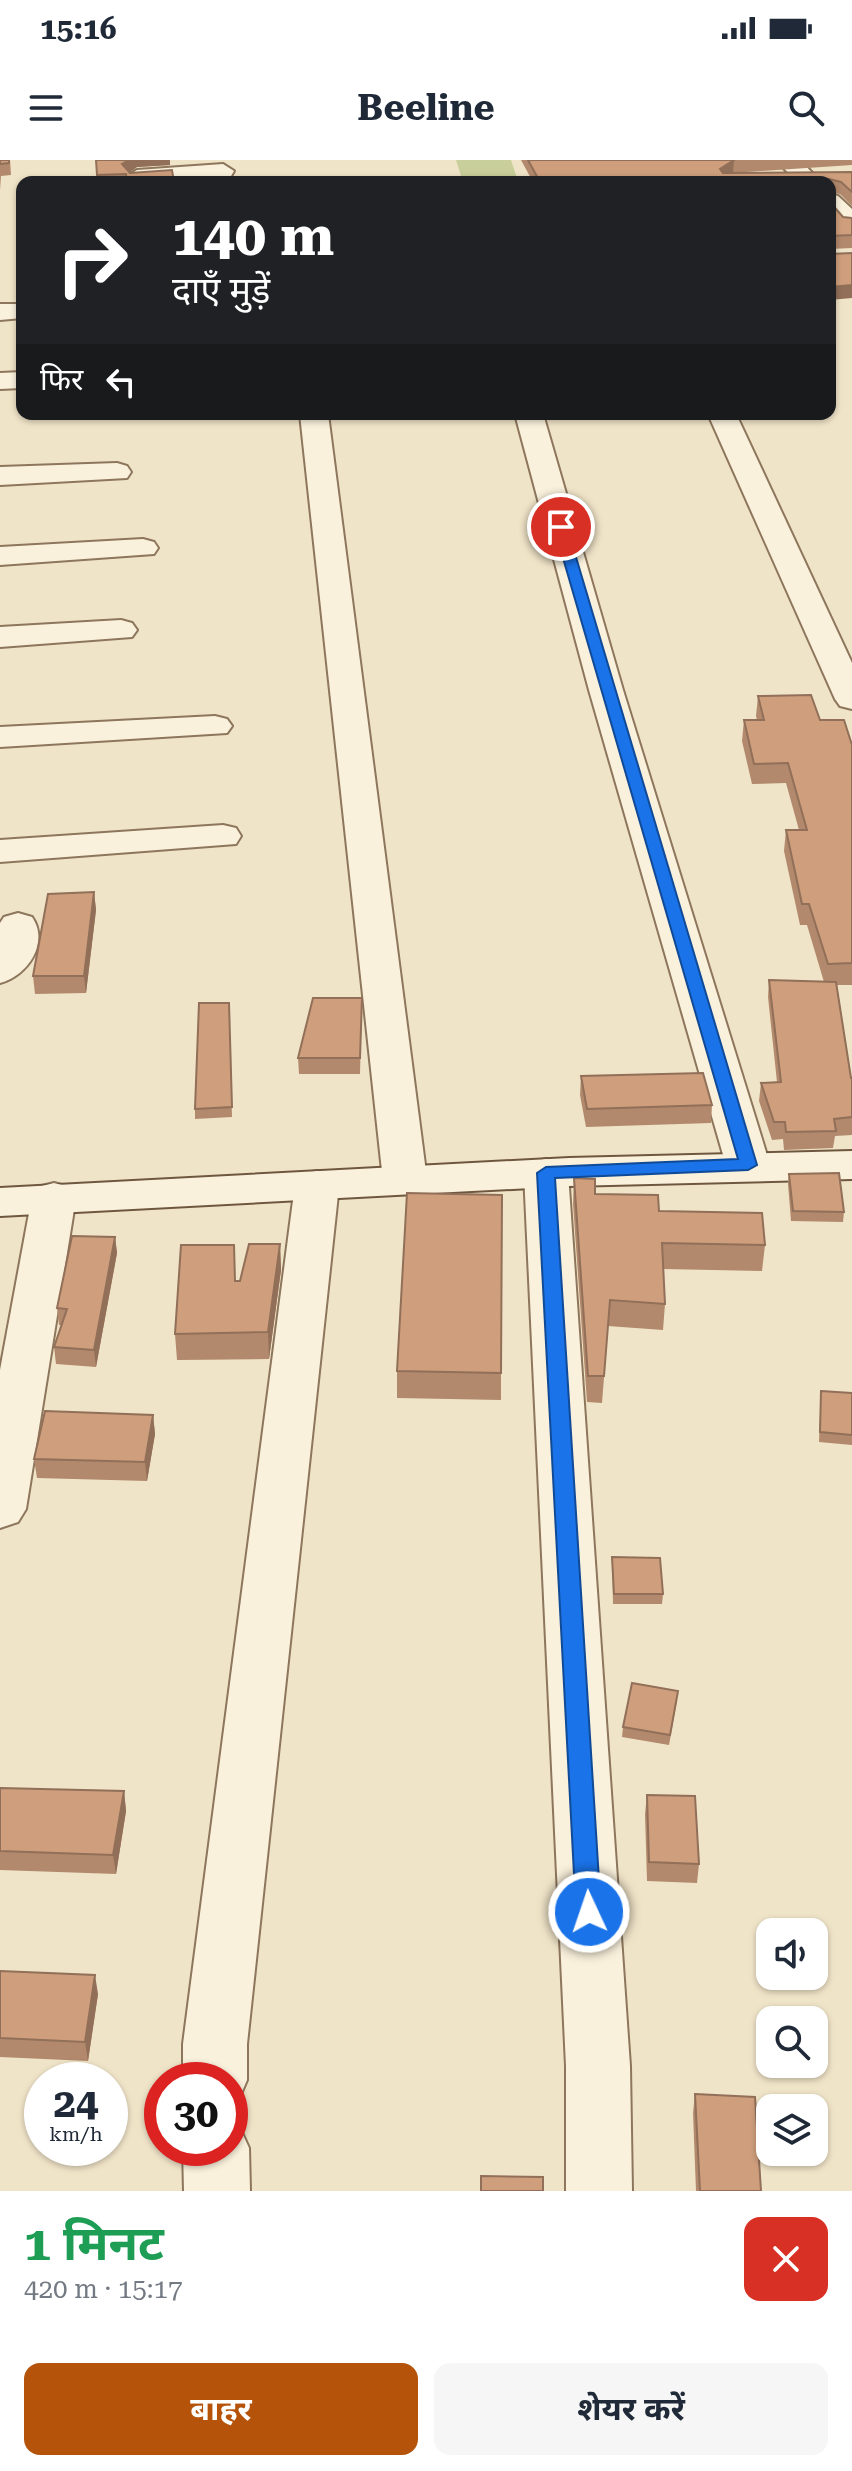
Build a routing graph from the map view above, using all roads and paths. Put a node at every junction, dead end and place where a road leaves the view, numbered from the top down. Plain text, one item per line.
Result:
1 (222, 171) edge
2 (151, 176) edge
3 (836, 207) edge
4 (852, 222) edge
5 (315, 420) edge
6 (531, 420) edge
7 (725, 420) edge
8 (117, 472) dead end
9 (0, 476) edge
10 (143, 548) dead end
11 (0, 556) edge
12 (121, 630) dead end
13 (0, 637) edge
14 (852, 699) edge
15 (215, 726) dead end
16 (0, 737) edge
17 (223, 836) dead end
18 (0, 851) edge
19 (18, 925) dead end
20 (0, 971) edge
21 (748, 1165) junction
22 (852, 1165) edge
23 (546, 1173) junction
24 (405, 1180) junction
25 (317, 1185) junction
26 (54, 1197) junction
27 (0, 1202) edge
28 (0, 1509) edge
29 (215, 2062) edge
30 (216, 2166) edge
31 (217, 2191) edge
32 (599, 2191) edge

1 - 2 street
3 - 4 street
5 - 24 street
6 - 21 street
7 - 14 street
8 - 9 street
10 - 11 street
12 - 13 street
15 - 16 street
17 - 18 street
19 - 20 street
21 - 22 street
21 - 23 street
23 - 24 street
23 - 32 street
24 - 25 street
25 - 26 street
25 - 29 street
26 - 27 street
26 - 28 street
30 - 31 street

